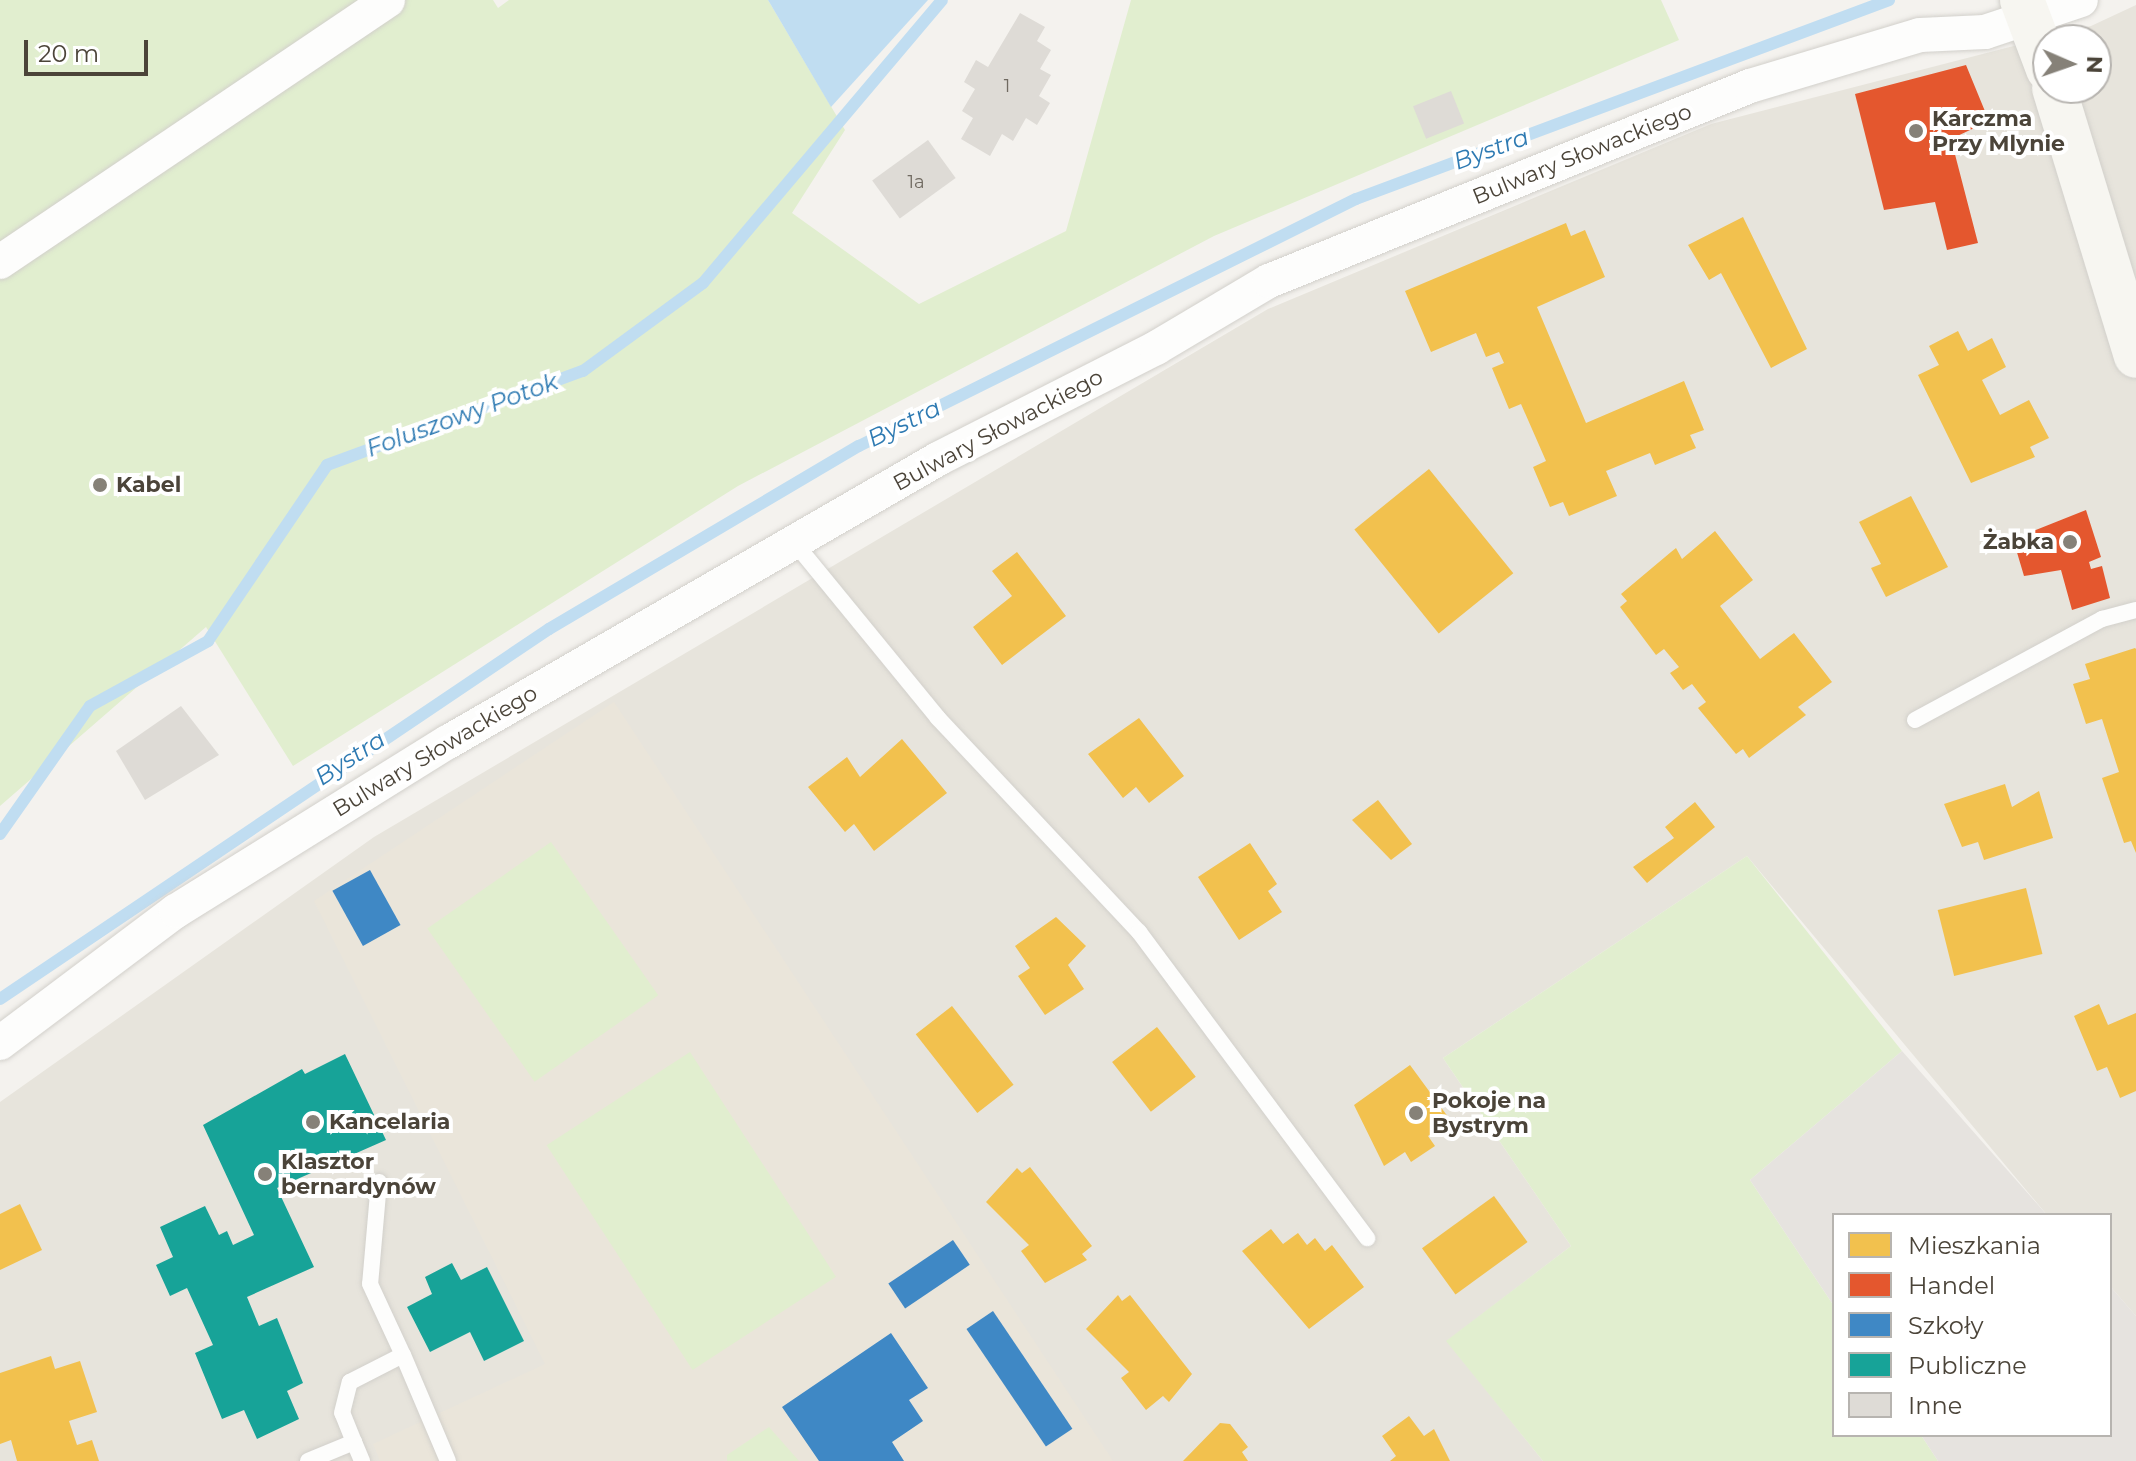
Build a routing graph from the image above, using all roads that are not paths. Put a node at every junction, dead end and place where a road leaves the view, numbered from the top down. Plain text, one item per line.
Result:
1 (388, 0) edge
2 (2081, 0) edge
3 (2026, 10) edge
4 (2059, 104) edge
5 (0, 262) edge
6 (2136, 356) edge
7 (794, 542) junction
8 (2136, 610) edge
9 (1915, 720) dead end
10 (0, 1043) edge
11 (379, 1182) dead end
12 (1367, 1238) dead end
13 (403, 1355) junction
14 (354, 1442) junction
15 (308, 1461) edge
16 (362, 1461) edge
17 (448, 1461) edge

1 - 5 street
2 - 3 street, Bulwary Słowackiego
3 - 7 street, Bulwary Słowackiego
4 - 6 street
7 - 10 street, Bulwary Słowackiego
7 - 12 lane
8 - 9 lane
11 - 13 lane
13 - 14 lane
13 - 17 lane
14 - 15 lane
14 - 16 lane

